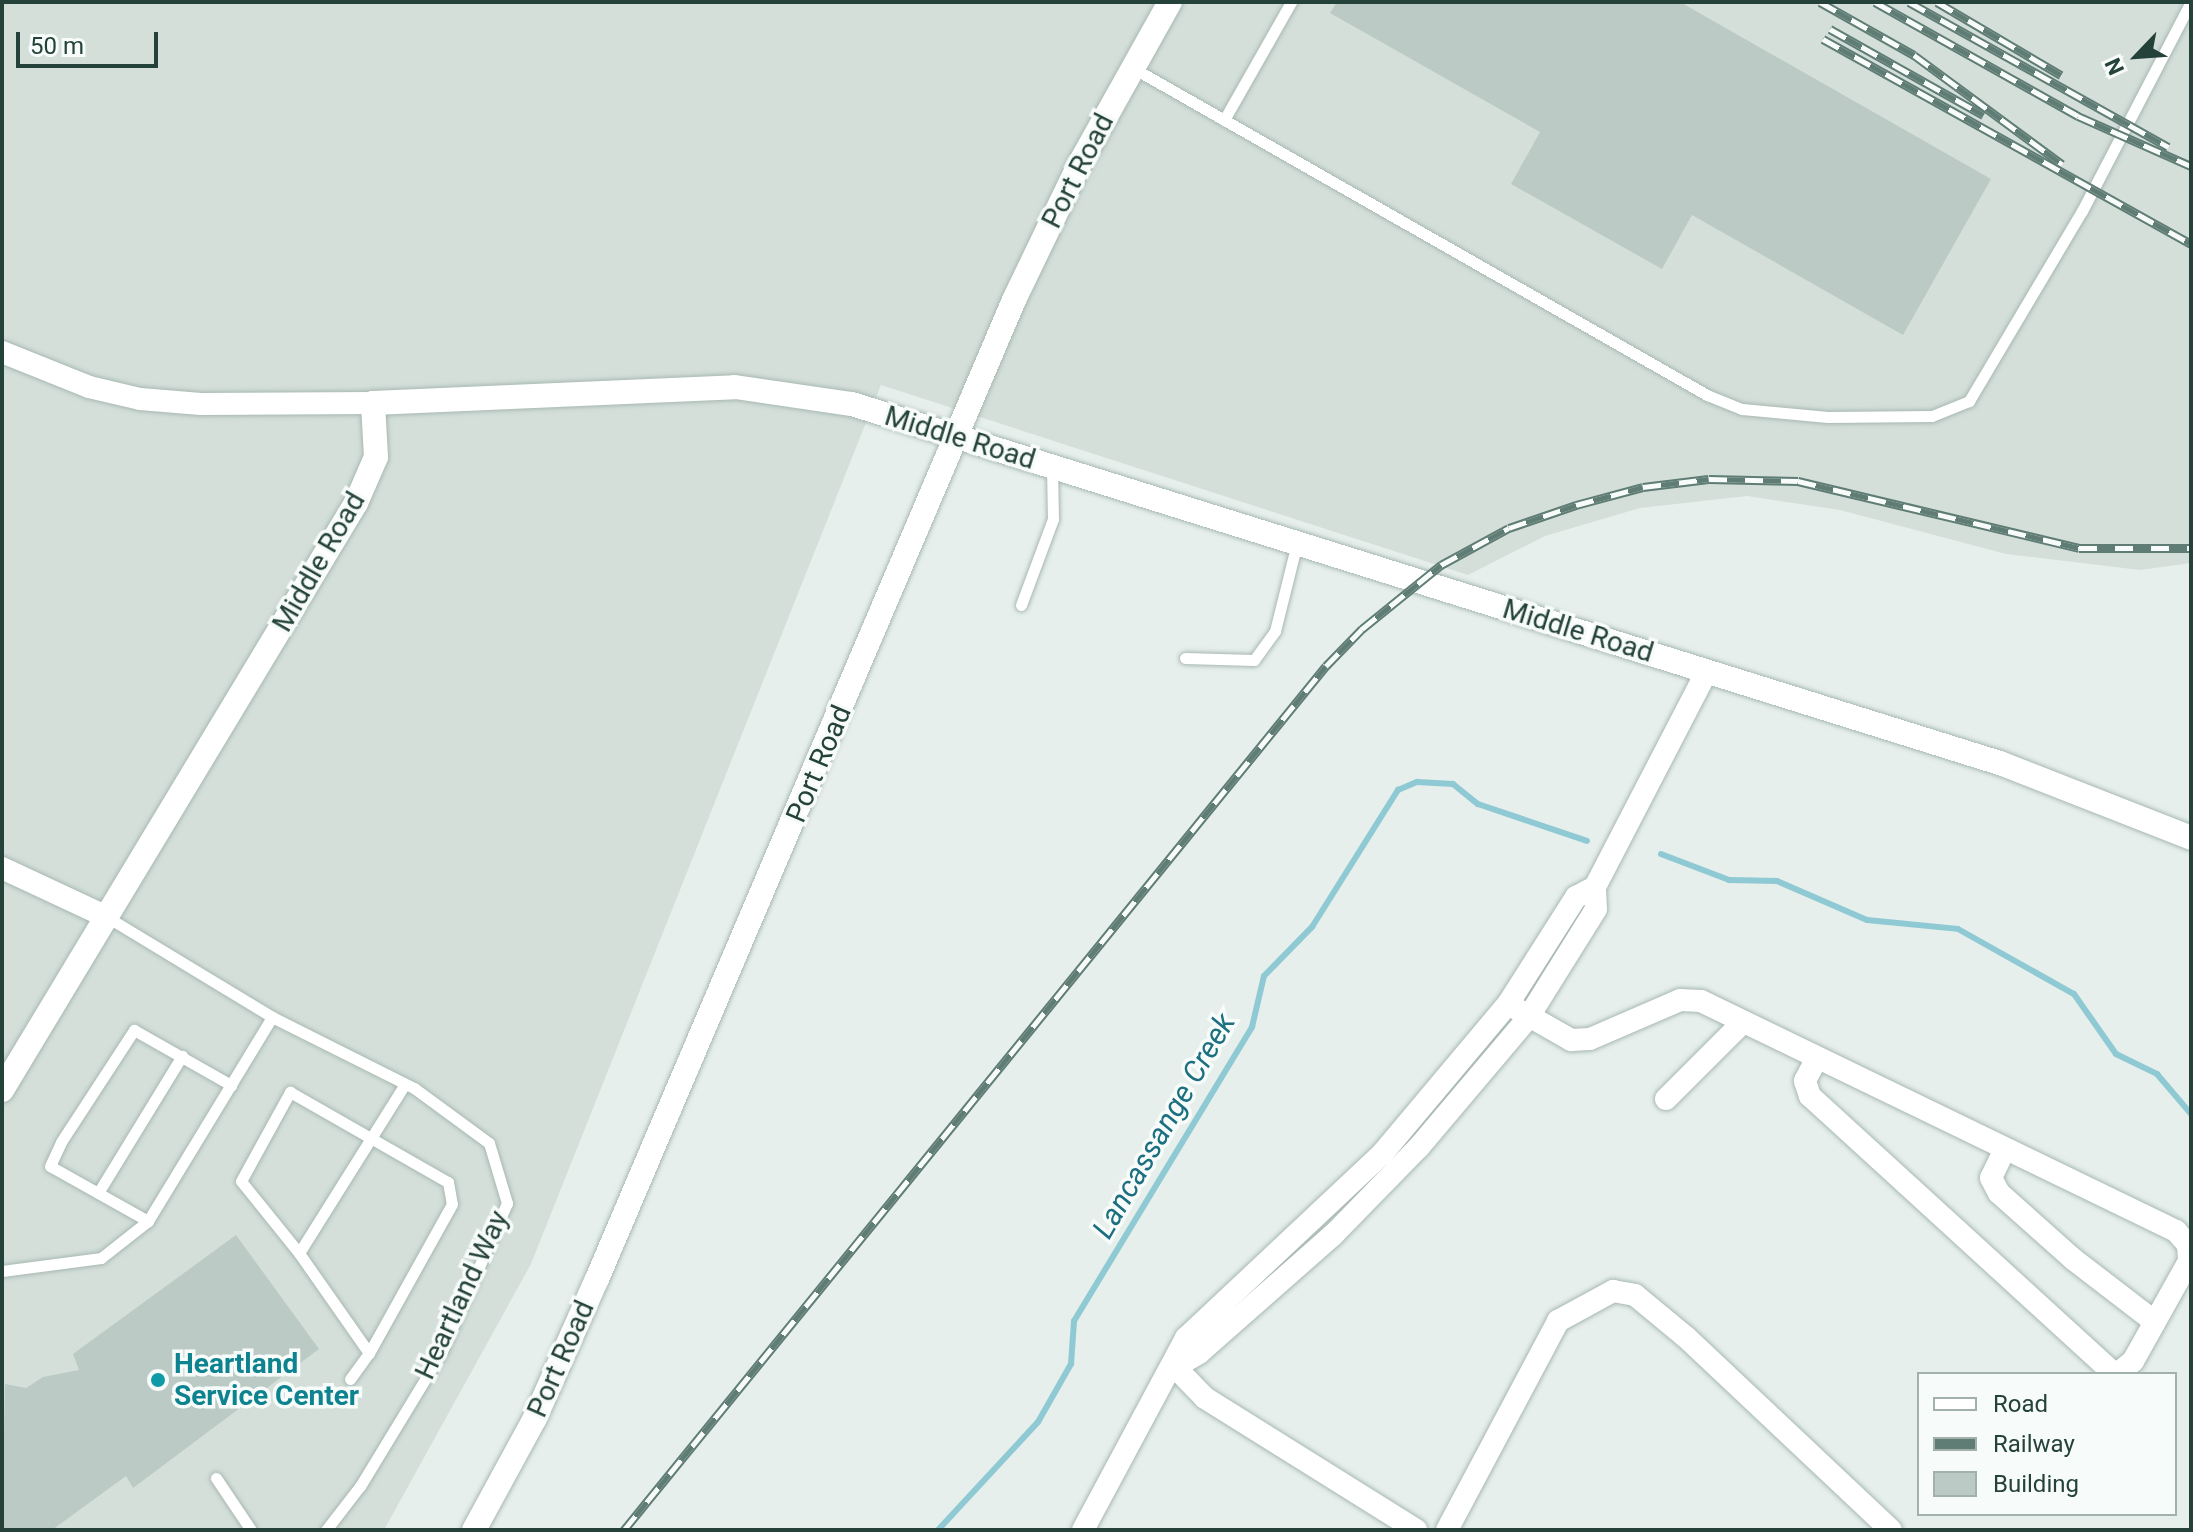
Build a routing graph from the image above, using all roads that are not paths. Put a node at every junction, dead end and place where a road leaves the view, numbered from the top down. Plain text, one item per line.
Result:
1 (1170, 2) edge
2 (1291, 2) edge
3 (2191, 2) edge
4 (1132, 67) junction
5 (1224, 120) junction
6 (2, 352) edge
7 (373, 403) junction
8 (956, 437) junction
9 (1052, 467) junction
10 (1297, 543) junction
11 (1021, 605) dead end
12 (1185, 658) dead end
13 (1707, 671) junction
14 (2191, 838) edge
15 (2, 868) edge
16 (1595, 887) junction
17 (105, 916) junction
18 (1508, 1004) junction
19 (272, 1017) junction
20 (1528, 1018) junction
21 (1743, 1022) junction
22 (182, 1056) junction
23 (1817, 1058) junction
24 (405, 1084) junction
25 (231, 1085) junction
26 (2, 1090) edge
27 (1666, 1099) dead end
28 (372, 1136) junction
29 (2005, 1149) junction
30 (98, 1193) junction
31 (148, 1221) junction
32 (299, 1253) junction
33 (2, 1271) edge
34 (2155, 1322) junction
35 (369, 1353) junction
36 (1175, 1367) junction
37 (2114, 1372) edge
38 (2119, 1372) edge
39 (350, 1379) dead end
40 (216, 1478) dead end
41 (251, 1530) edge
42 (326, 1530) edge
43 (474, 1530) edge
44 (1083, 1530) edge
45 (1416, 1530) edge
46 (1447, 1530) edge
47 (1891, 1530) edge

1 - 4 main road, Port Road
2 - 5 lane
3 - 5 lane
4 - 5 lane
4 - 8 main road, Port Road
6 - 7 street
7 - 8 main road, Middle Road
7 - 17 main road, Middle Road
8 - 9 main road, Middle Road
8 - 43 main road, Port Road
9 - 10 main road, Middle Road
9 - 11 lane
10 - 12 lane
10 - 13 main road, Middle Road
13 - 14 main road, Middle Road
13 - 16 street
15 - 17 street
16 - 18 street
16 - 20 street
17 - 19 lane, Heartland Way
17 - 26 main road, Middle Road
18 - 20 street
18 - 36 street
19 - 24 lane, Heartland Way
19 - 25 lane
20 - 21 street
20 - 36 street
21 - 23 street
21 - 27 street
22 - 25 lane
22 - 30 lane
22 - 30 lane
23 - 29 street
23 - 37 street
24 - 28 lane
24 - 42 lane, Heartland Way
25 - 31 lane
28 - 32 lane
28 - 32 lane
28 - 35 lane
29 - 34 street
29 - 34 street
30 - 31 lane
31 - 33 lane
32 - 35 lane
34 - 38 street
35 - 39 lane
36 - 44 street
36 - 45 street
40 - 41 lane
46 - 47 street

